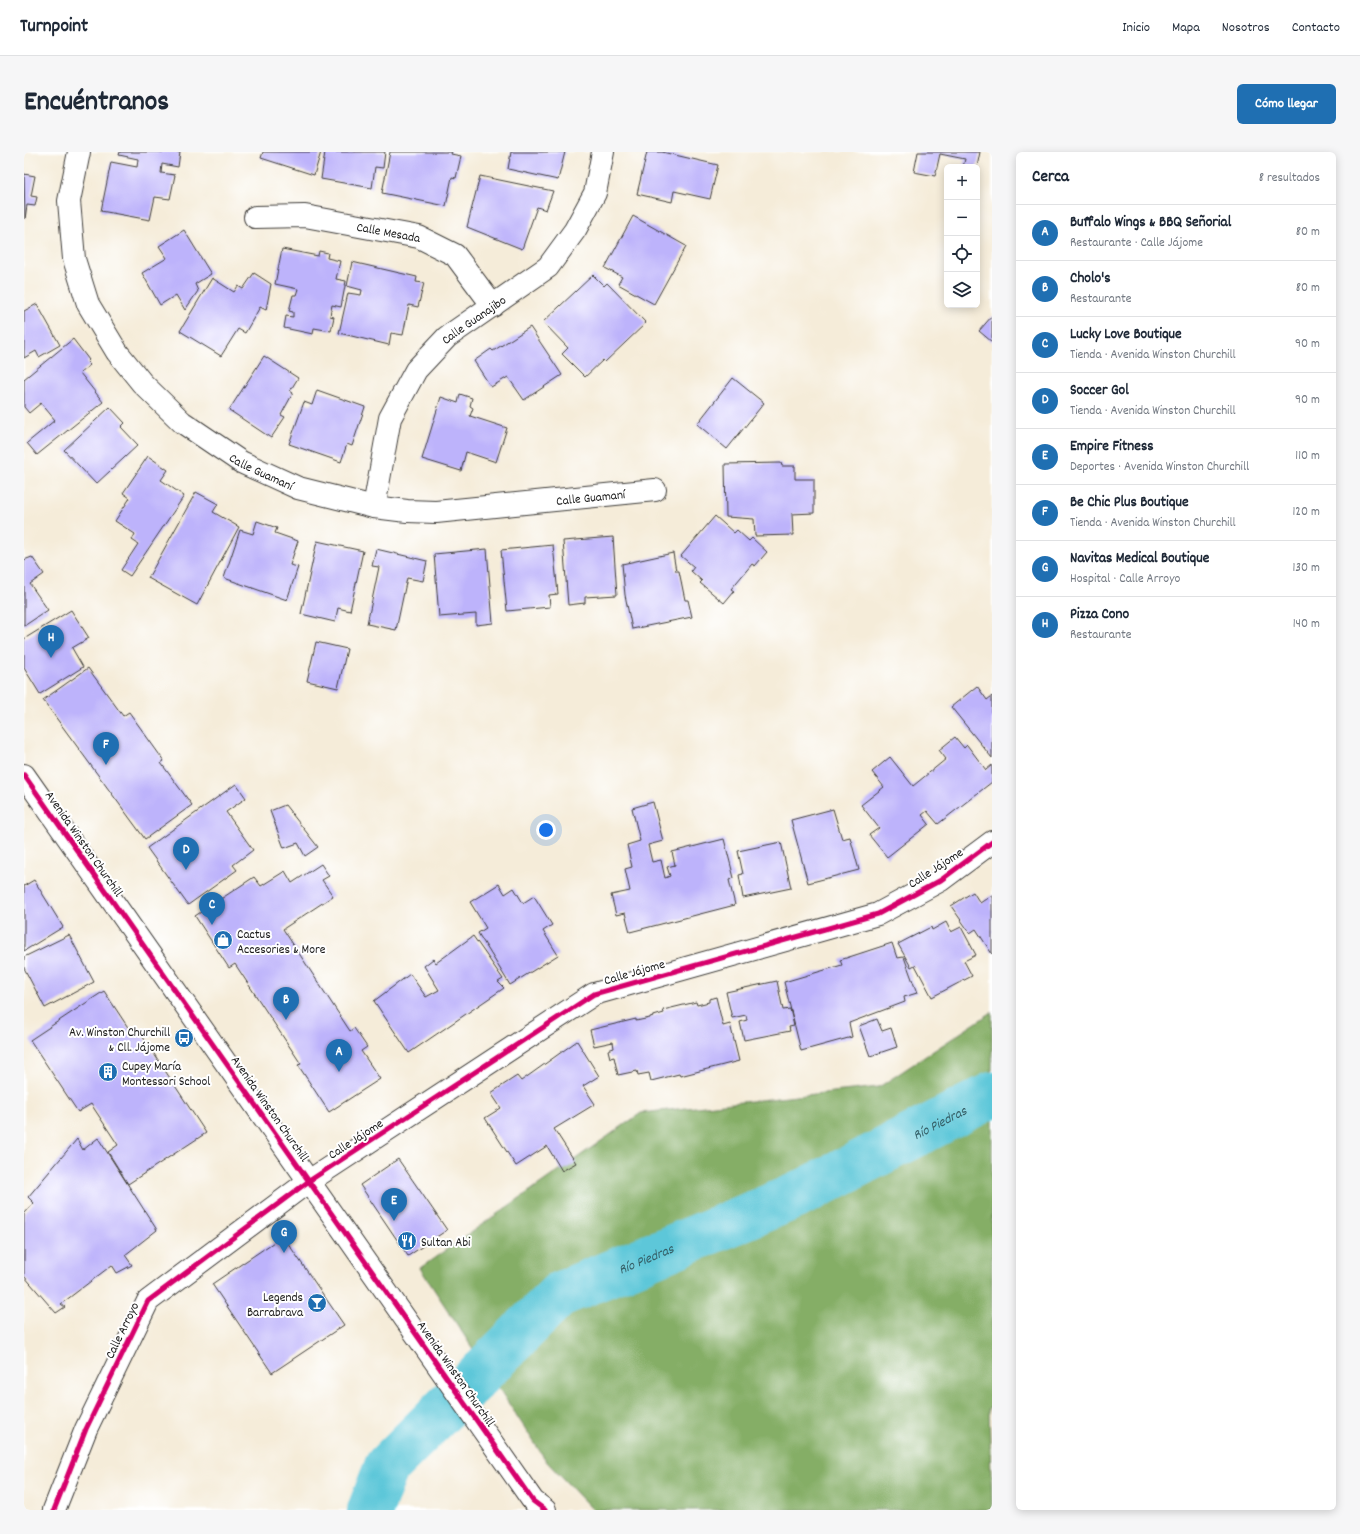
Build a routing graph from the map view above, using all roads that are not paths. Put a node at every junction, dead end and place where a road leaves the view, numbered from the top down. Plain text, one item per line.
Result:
1 (79, 152) edge
2 (603, 152) edge
3 (255, 217) dead end
4 (493, 306) junction
5 (655, 490) dead end
6 (374, 507) junction
7 (24, 775) edge
8 (992, 842) edge
9 (309, 1181) junction
10 (54, 1510) edge
11 (545, 1510) edge

1 - 6 street, Calle Guamaní
2 - 4 street, Calle Guanajibo
3 - 4 street, Calle Mesada
4 - 6 street, Calle Guanajibo
5 - 6 street, Calle Guamaní
7 - 9 street, Avenida Winston Churchill
8 - 9 street, Calle Jájome
9 - 10 street, Calle Arroyo
9 - 11 street, Avenida Winston Churchill

